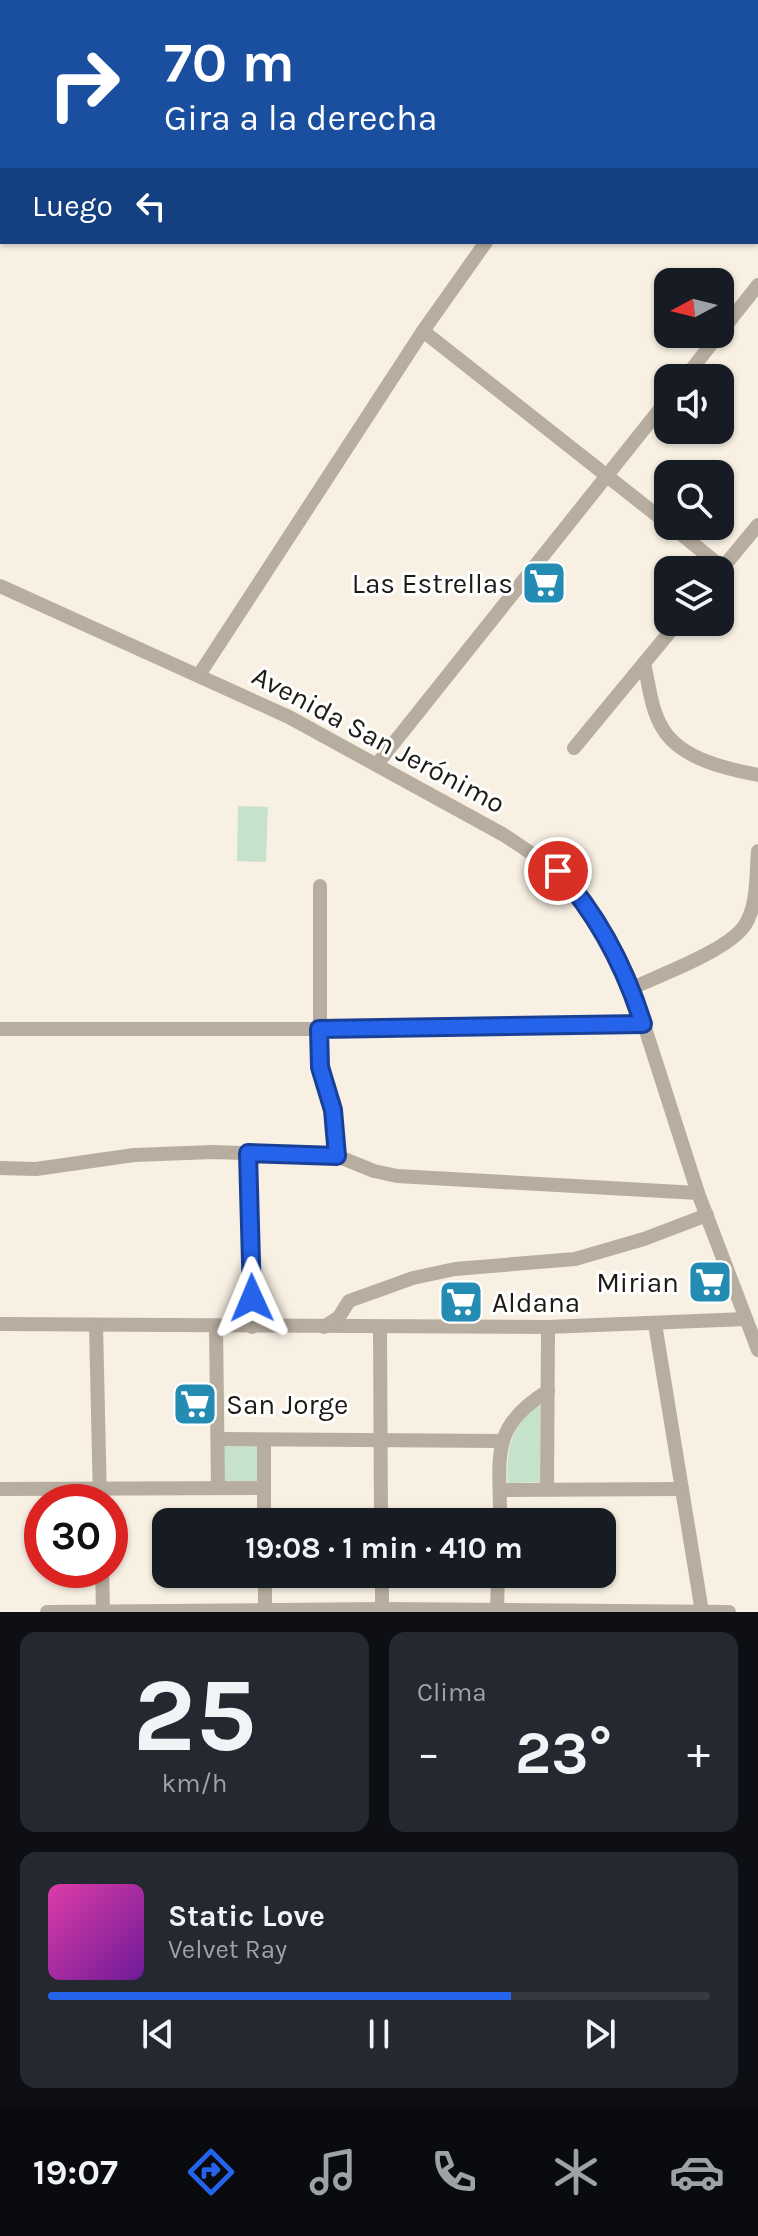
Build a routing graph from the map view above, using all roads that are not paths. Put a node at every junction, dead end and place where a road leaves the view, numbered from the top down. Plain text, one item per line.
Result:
1 (485, 244) edge
2 (758, 285) edge
3 (734, 316) edge
4 (423, 331) junction
5 (709, 348) edge
6 (696, 364) edge
7 (654, 417) edge
8 (608, 475) junction
9 (654, 512) edge
10 (758, 525) edge
11 (687, 540) edge
12 (706, 556) edge
13 (732, 556) edge
14 (0, 586) edge
15 (666, 636) edge
16 (644, 663) junction
17 (199, 675) junction
18 (574, 748) dead end
19 (377, 764) junction
20 (758, 775) edge
21 (758, 851) edge
22 (757, 871) edge
23 (320, 886) dead end
24 (630, 989) junction
25 (643, 1024) junction
26 (0, 1029) edge
27 (319, 1029) junction
28 (248, 1153) junction
29 (337, 1156) junction
30 (0, 1168) edge
31 (698, 1193) junction
32 (707, 1215) junction
33 (746, 1319) junction
34 (0, 1324) edge
35 (655, 1324) junction
36 (96, 1325) junction
37 (216, 1326) junction
38 (252, 1327) junction
39 (324, 1327) junction
40 (548, 1327) junction
41 (380, 1328) junction
42 (758, 1350) edge
43 (548, 1391) junction
44 (218, 1439) junction
45 (264, 1440) junction
46 (381, 1440) junction
47 (501, 1441) junction
48 (100, 1484) edge
49 (218, 1488) junction
50 (263, 1488) junction
51 (0, 1489) edge
52 (547, 1489) junction
53 (682, 1489) junction
54 (24, 1490) edge
55 (500, 1490) junction
56 (128, 1493) edge
57 (264, 1508) edge
58 (381, 1508) edge
59 (500, 1508) edge
60 (102, 1588) edge
61 (265, 1588) edge
62 (382, 1588) edge
63 (498, 1588) edge
64 (382, 1609) junction
65 (103, 1610) edge
66 (265, 1610) edge
67 (497, 1610) edge
68 (301, 1611) edge
69 (47, 1612) edge
70 (702, 1612) edge
71 (729, 1612) edge

1 - 4 street
2 - 3 street
4 - 8 street
4 - 17 street
5 - 6 street
7 - 8 street
8 - 9 street
8 - 19 street
10 - 13 street
11 - 12 street
14 - 17 street, Avenida San Jerónimo
15 - 16 street
16 - 18 street
16 - 20 street
17 - 19 street, Avenida San Jerónimo
19 - 24 street, Avenida San Jerónimo
21 - 22 street
22 - 24 street
23 - 27 street
24 - 25 street, Avenida San Jerónimo
25 - 27 street
25 - 31 street, Avenida San Jerónimo
26 - 27 street
27 - 29 street
28 - 29 street
28 - 30 street
28 - 38 street
29 - 31 street
31 - 32 street, Avenida San Jerónimo
32 - 33 street, Avenida San Jerónimo
32 - 39 street
33 - 35 street
33 - 42 street, Avenida San Jerónimo
34 - 36 street
35 - 40 street
35 - 53 street
36 - 37 street
36 - 48 street
37 - 38 street
37 - 44 street
38 - 39 street
39 - 41 street
40 - 41 street
40 - 43 street
41 - 46 street
43 - 47 street
43 - 52 street
44 - 45 street
44 - 49 street
45 - 46 street
45 - 50 street
46 - 47 street
46 - 58 street
47 - 55 street
49 - 50 street
49 - 56 street
50 - 57 street
51 - 54 street
52 - 53 street
52 - 55 street
53 - 70 street
55 - 59 street
60 - 65 street
61 - 66 street
62 - 64 street
63 - 67 street
64 - 67 street
64 - 68 street
65 - 66 street
65 - 69 street
66 - 68 street
67 - 70 street
70 - 71 street

